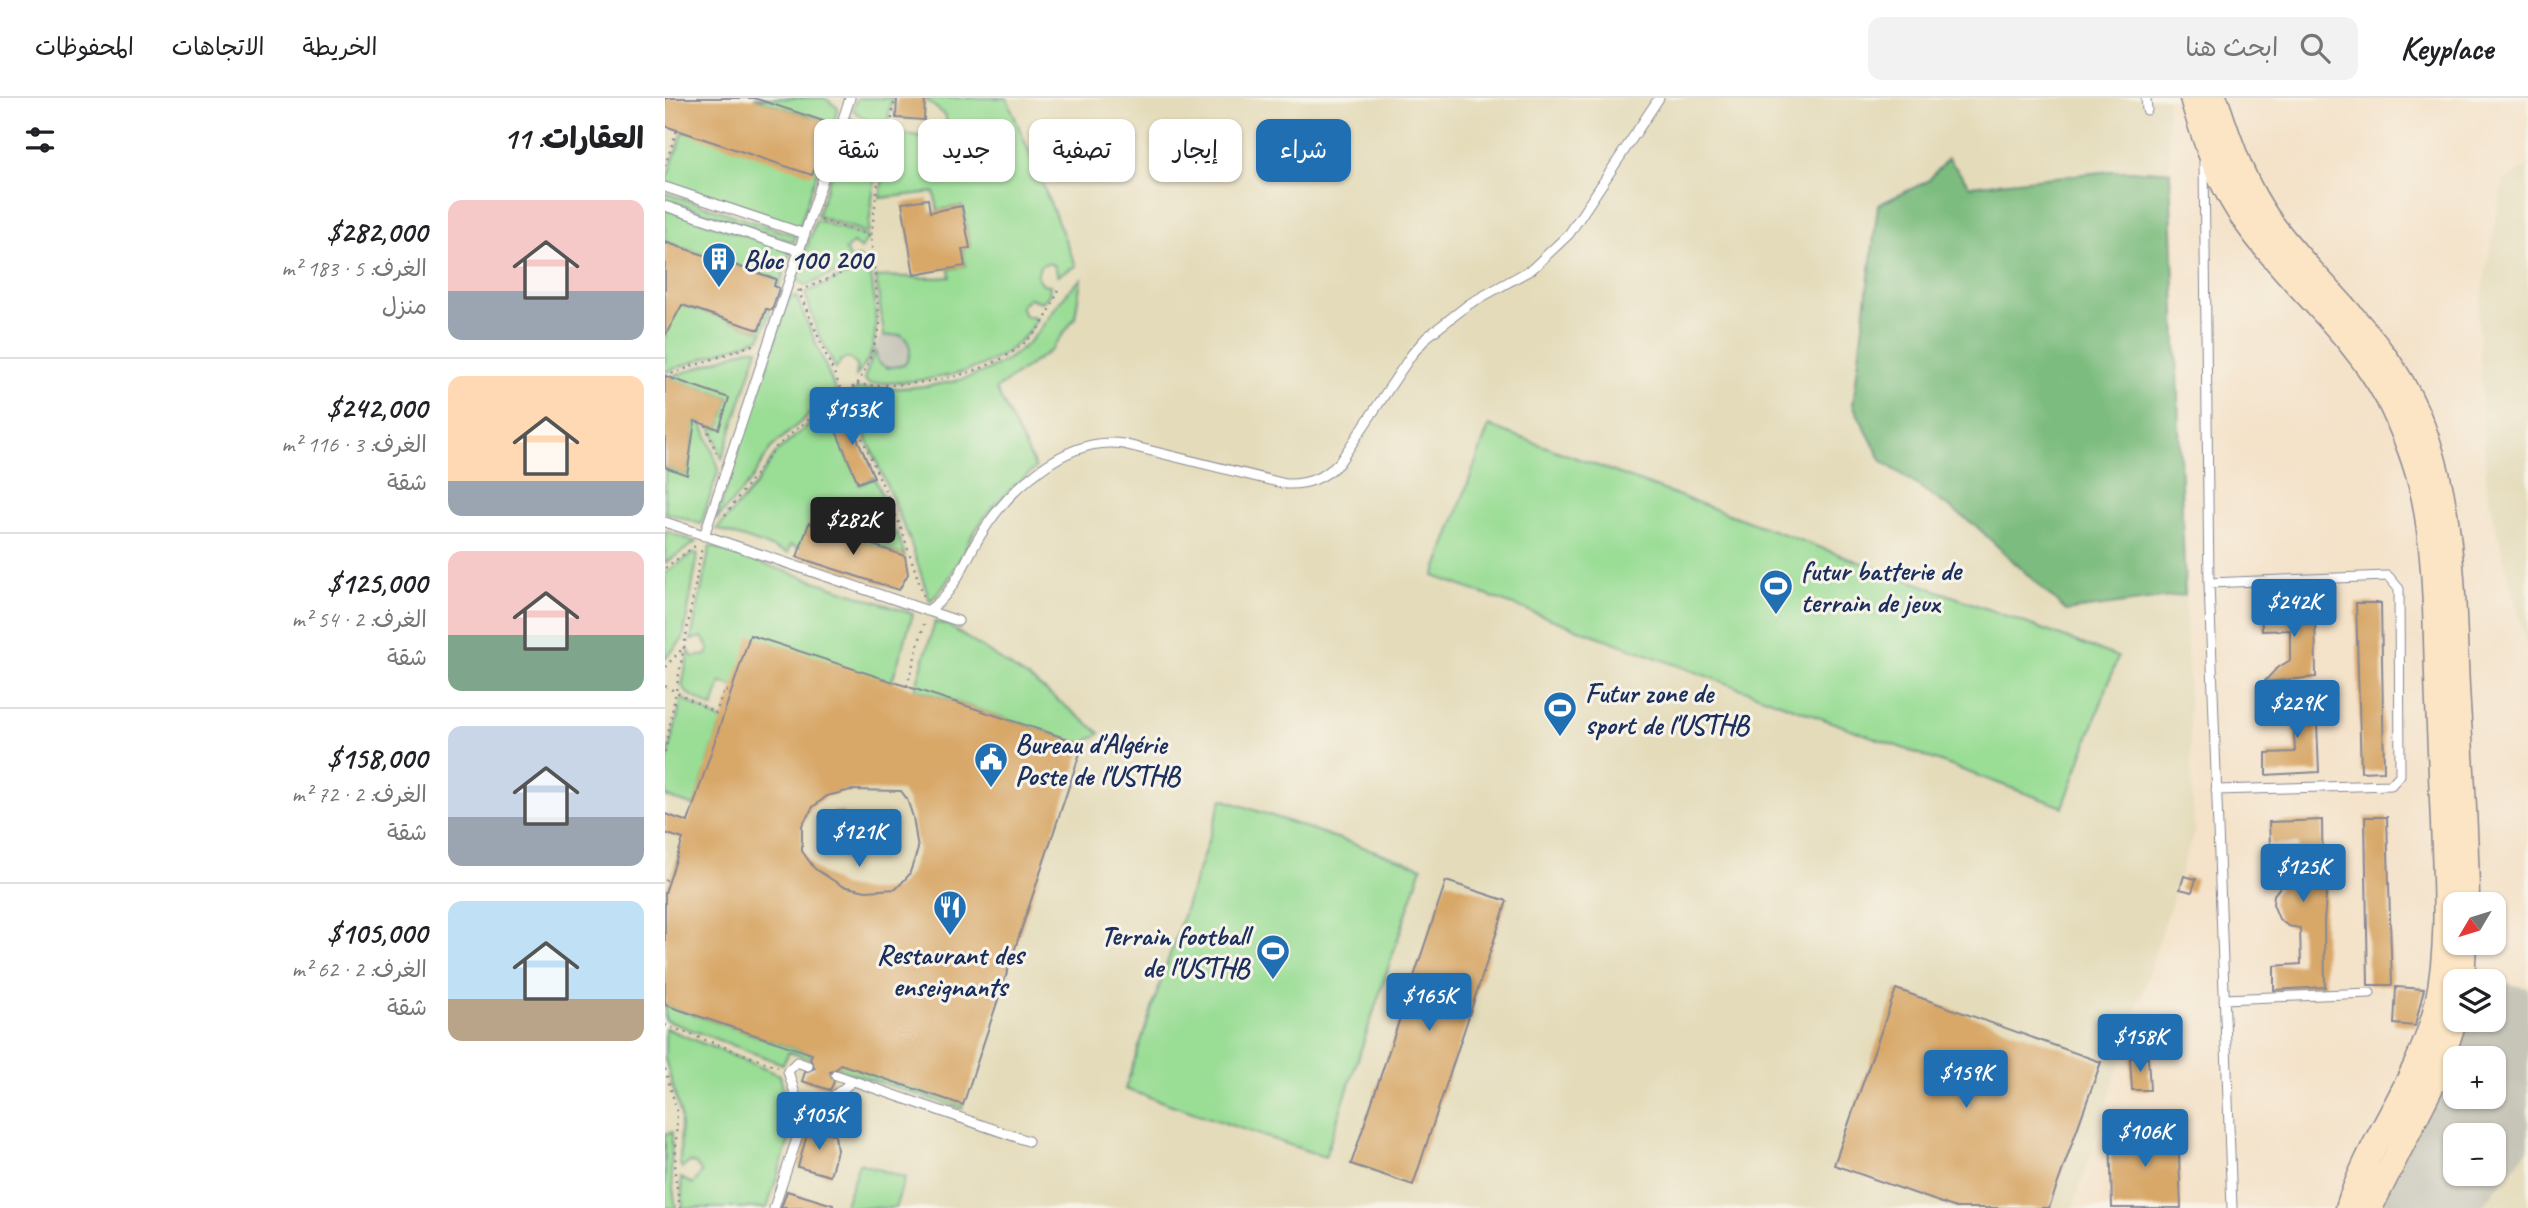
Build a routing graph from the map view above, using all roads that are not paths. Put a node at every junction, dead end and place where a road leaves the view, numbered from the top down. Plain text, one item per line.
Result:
1 (850, 98) edge
2 (1659, 98) edge
3 (2146, 98) edge
4 (2192, 98) edge
5 (2215, 98) edge
6 (2147, 110) dead end
7 (2204, 139) junction
8 (665, 187) edge
9 (665, 206) edge
10 (805, 234) junction
11 (800, 251) junction
12 (665, 523) edge
13 (704, 536) junction
14 (2209, 583) junction
15 (927, 611) junction
16 (958, 621) dead end
17 (2216, 790) junction
18 (2466, 892) edge
19 (2370, 993) dead end
20 (2224, 999) junction
21 (2450, 1032) edge
22 (808, 1066) dead end
23 (836, 1075) dead end
24 (853, 1081) junction
25 (803, 1120) junction
26 (1027, 1141) dead end
27 (774, 1208) edge
28 (2232, 1208) edge
29 (2349, 1208) edge
30 (2370, 1208) edge

1 - 10 lane
2 - 15 lane
3 - 6 lane
4 - 7 main road
5 - 18 main road
7 - 14 lane
7 - 29 main road
8 - 10 lane
9 - 11 lane
10 - 11 lane
11 - 13 lane
12 - 13 lane
13 - 15 lane
14 - 17 lane
14 - 17 lane
15 - 16 lane
17 - 20 lane
19 - 20 lane
20 - 28 lane
21 - 30 main road
22 - 25 lane
23 - 24 lane
24 - 25 lane
24 - 26 lane
25 - 27 lane

